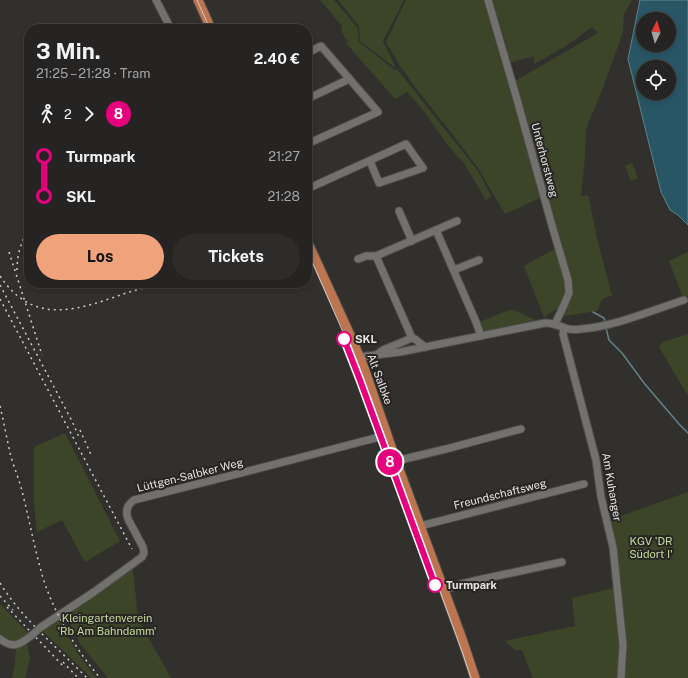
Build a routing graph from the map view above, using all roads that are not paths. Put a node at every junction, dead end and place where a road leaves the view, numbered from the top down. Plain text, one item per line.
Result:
1 (156, 0) edge
2 (198, 0) edge
3 (488, 0) edge
4 (168, 24) edge
5 (209, 24) edge
6 (312, 50) edge
7 (348, 78) junction
8 (312, 97) edge
9 (312, 142) edge
10 (370, 161) junction
11 (312, 187) edge
12 (399, 212) dead end
13 (457, 221) dead end
14 (436, 230) junction
15 (412, 241) junction
16 (312, 252) edge
17 (376, 256) junction
18 (358, 259) dead end
19 (479, 260) dead end
20 (454, 270) junction
21 (684, 300) dead end
22 (555, 324) junction
23 (564, 328) junction
24 (481, 336) junction
25 (412, 338) junction
26 (425, 347) junction
27 (376, 355) junction
28 (360, 357) junction
29 (521, 429) dead end
30 (387, 435) junction
31 (396, 461) junction
32 (584, 484) dead end
33 (420, 526) junction
34 (562, 562) dead end
35 (444, 590) junction
36 (0, 639) edge
37 (475, 678) edge
38 (621, 678) edge

1 - 4 street
2 - 5 main road
3 - 22 street, Unterhorstweg
6 - 7 street
7 - 8 street
7 - 9 street
10 - 10 street
10 - 11 street
12 - 15 street
13 - 14 street
14 - 15 street
14 - 20 street
15 - 17 street
16 - 28 main road, Alt Salbke
17 - 18 street
17 - 25 street
19 - 20 street
20 - 24 street
21 - 23 street
22 - 23 street
22 - 24 street
23 - 38 street, Am Kuhanger
24 - 26 street
25 - 26 street
25 - 27 street
26 - 27 street
27 - 28 street
28 - 30 main road, Alt Salbke
29 - 31 street
30 - 31 main road, Alt Salbke
30 - 36 street, Lüttgen-Salbker Weg, bridge
31 - 33 main road, Alt Salbke
32 - 33 street, Freundschaftsweg
33 - 35 main road, Alt Salbke
34 - 35 street
35 - 37 main road, Alt Salbke

